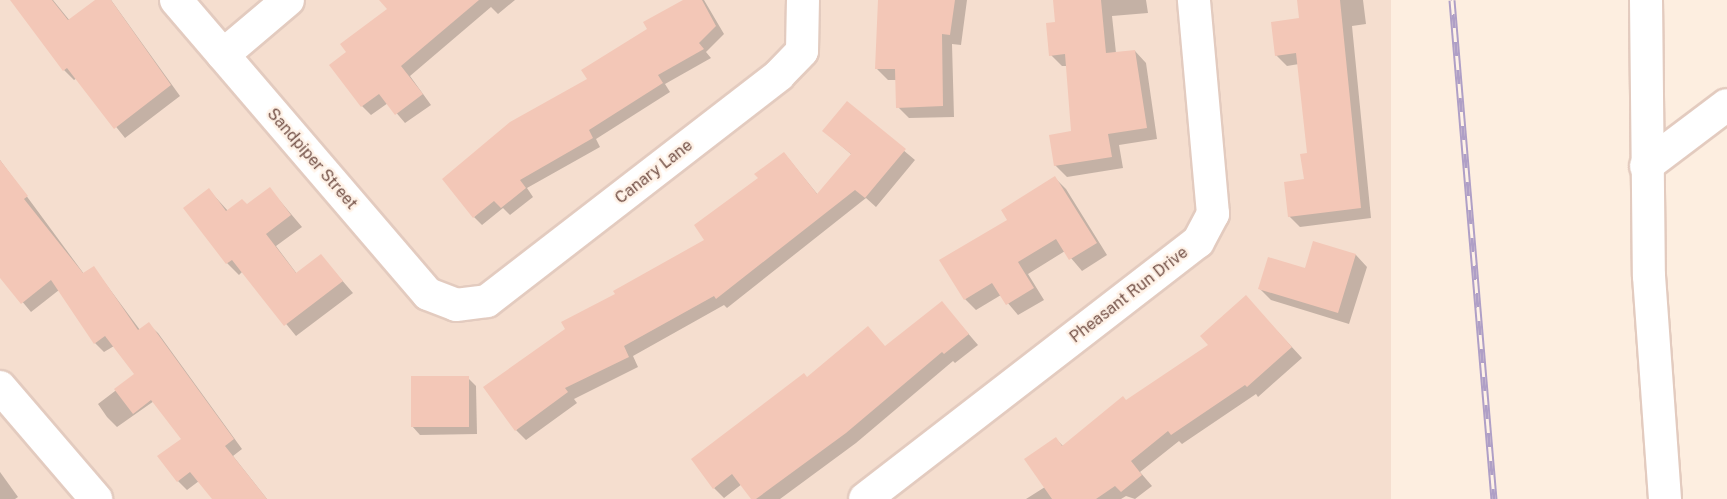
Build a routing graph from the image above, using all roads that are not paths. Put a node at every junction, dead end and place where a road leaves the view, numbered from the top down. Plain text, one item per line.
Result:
1 (176, 0) edge
2 (288, 0) edge
3 (803, 0) edge
4 (1194, 0) edge
5 (1646, 0) edge
6 (223, 55) junction
7 (1727, 105) edge
8 (1646, 166) junction
9 (456, 304) joint
10 (0, 387) edge
11 (96, 499) edge
12 (865, 499) edge
13 (1665, 499) edge

1 - 6 street, Sandpiper Street
2 - 6 street
3 - 9 street, Canary Lane
4 - 12 street, Pheasant Run Drive
5 - 8 street
6 - 9 street, Sandpiper Street
7 - 8 street
8 - 13 street
10 - 11 street

